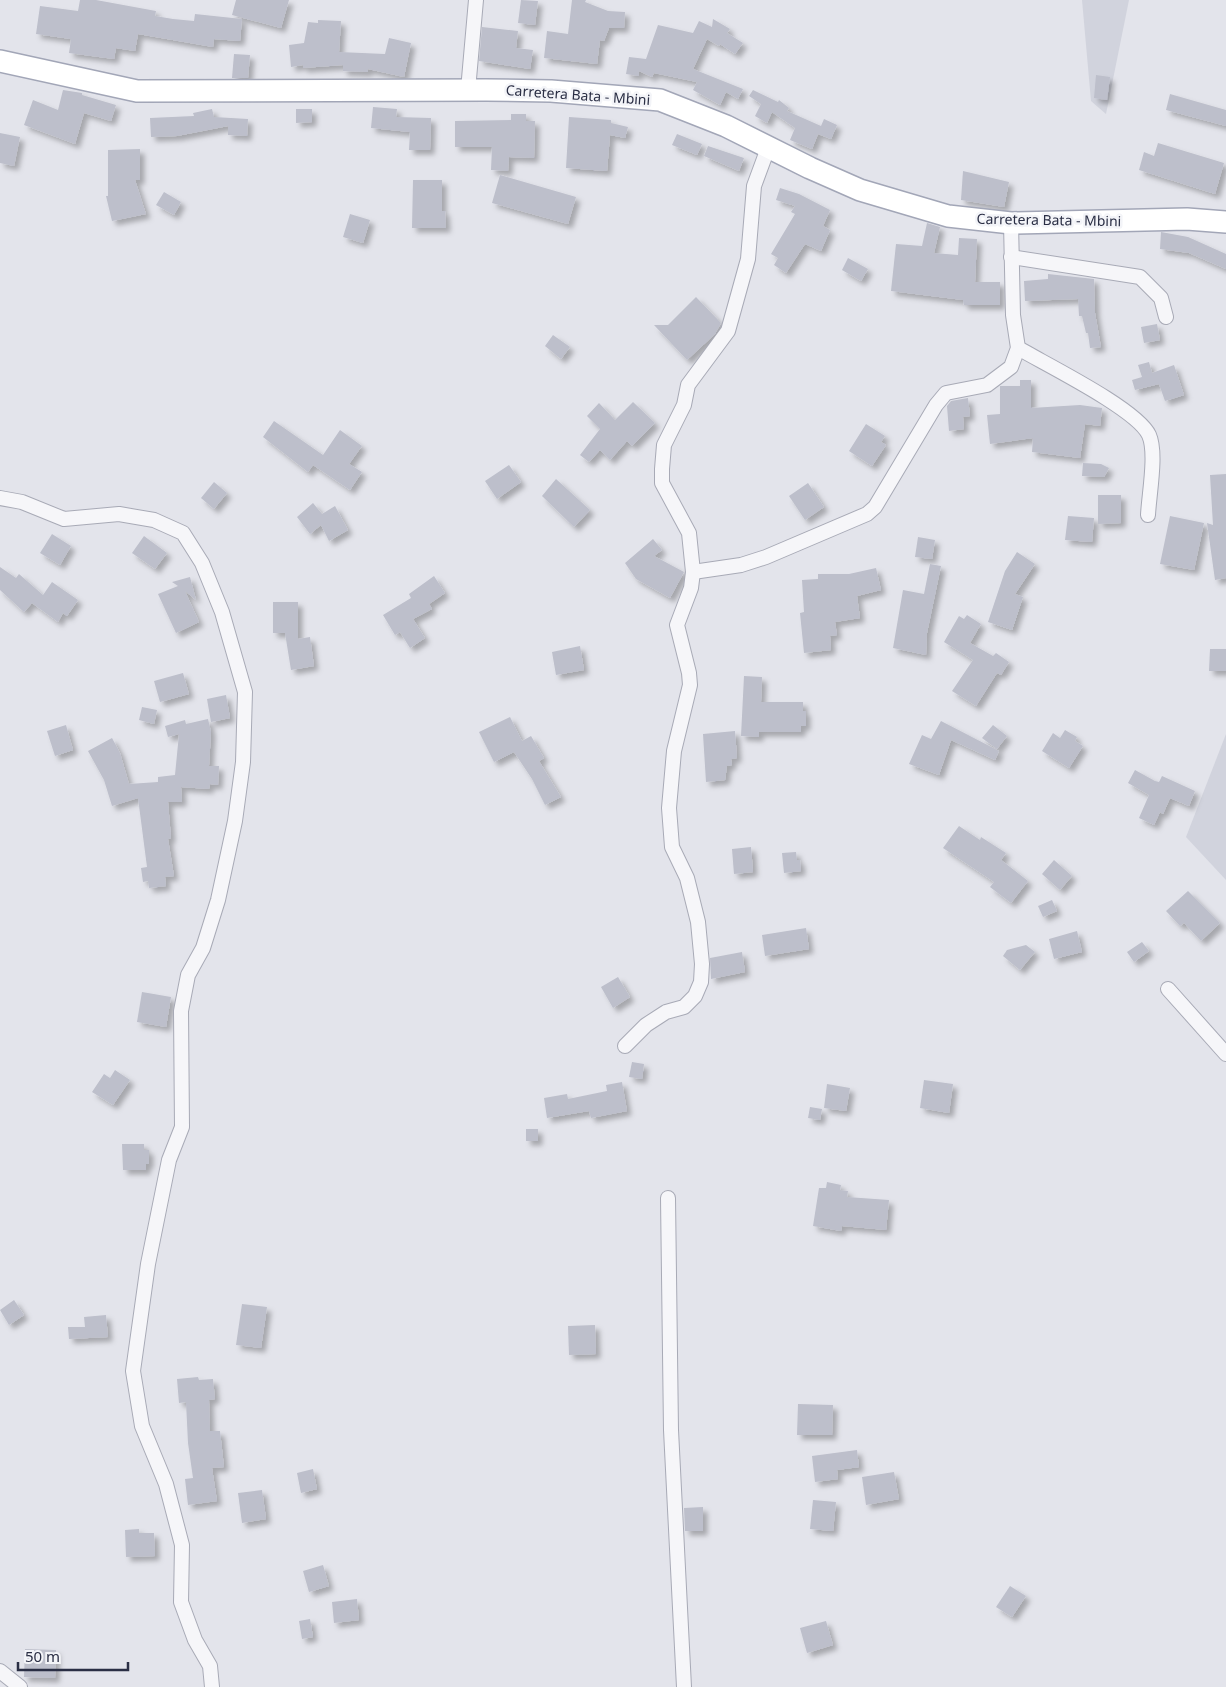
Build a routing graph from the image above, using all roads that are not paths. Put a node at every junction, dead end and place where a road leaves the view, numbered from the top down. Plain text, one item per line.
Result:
1 (476, 0) edge
2 (0, 62) edge
3 (468, 90) junction
4 (768, 148) junction
5 (1226, 222) edge
6 (1011, 223) junction
7 (1011, 257) junction
8 (1166, 317) dead end
9 (1018, 348) junction
10 (0, 498) edge
11 (1148, 515) dead end
12 (693, 572) junction
13 (1168, 990) dead end
14 (625, 1046) dead end
15 (1226, 1054) edge
16 (668, 1198) dead end
17 (0, 1671) edge
18 (20, 1687) edge
19 (212, 1687) edge
20 (684, 1687) edge

1 - 3 street
2 - 3 main road, Carretera Bata - Mbini
3 - 4 main road, Carretera Bata - Mbini
4 - 6 main road, Carretera Bata - Mbini
4 - 12 street
5 - 6 main road, Carretera Bata - Mbini
6 - 7 street
7 - 8 street
7 - 9 street
9 - 11 street
9 - 12 street
10 - 19 street
12 - 14 street
13 - 15 street
16 - 20 street
17 - 18 street

